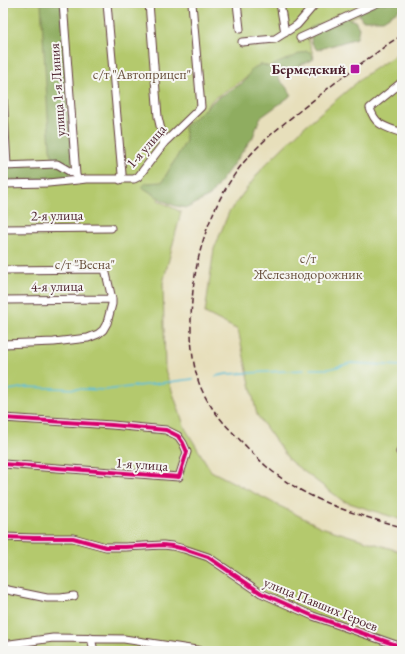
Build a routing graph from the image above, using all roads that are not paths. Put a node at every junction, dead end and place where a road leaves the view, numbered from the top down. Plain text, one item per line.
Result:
1 (63, 3) edge
2 (107, 3) edge
3 (149, 3) edge
4 (192, 3) edge
5 (237, 3) edge
6 (280, 3) edge
7 (316, 3) edge
8 (377, 3) edge
9 (240, 29) dead end
10 (285, 33) junction
11 (300, 38) dead end
12 (242, 42) dead end
13 (402, 82) edge
14 (3, 94) edge
15 (402, 134) edge
16 (164, 143) junction
17 (5, 166) edge
18 (77, 178) junction
19 (120, 180) junction
20 (3, 184) edge
21 (111, 228) dead end
22 (3, 229) edge
23 (3, 270) edge
24 (112, 299) junction
25 (3, 300) edge
26 (3, 344) edge
27 (3, 418) edge
28 (3, 464) edge
29 (3, 537) edge
30 (3, 589) edge
31 (74, 596) dead end
32 (91, 638) junction
33 (3, 645) edge
34 (402, 647) edge
35 (94, 651) edge
36 (203, 651) edge

1 - 18 street, улица 1-я Линия
2 - 19 street
3 - 16 street
4 - 16 street, 1-я улица
5 - 9 street
6 - 10 street
7 - 10 street
8 - 11 street
10 - 12 street
13 - 15 street
14 - 17 street
16 - 19 street, 1-я улица
17 - 18 street
18 - 19 street, 1-я улица
18 - 20 street, 1-я улица
21 - 22 street, 2-я улица
23 - 24 street
24 - 25 street, 4-я улица
24 - 26 street
27 - 28 street, 1-я улица
29 - 34 street, улица Павших Героев
30 - 31 street
32 - 33 street
32 - 35 street
32 - 36 street

